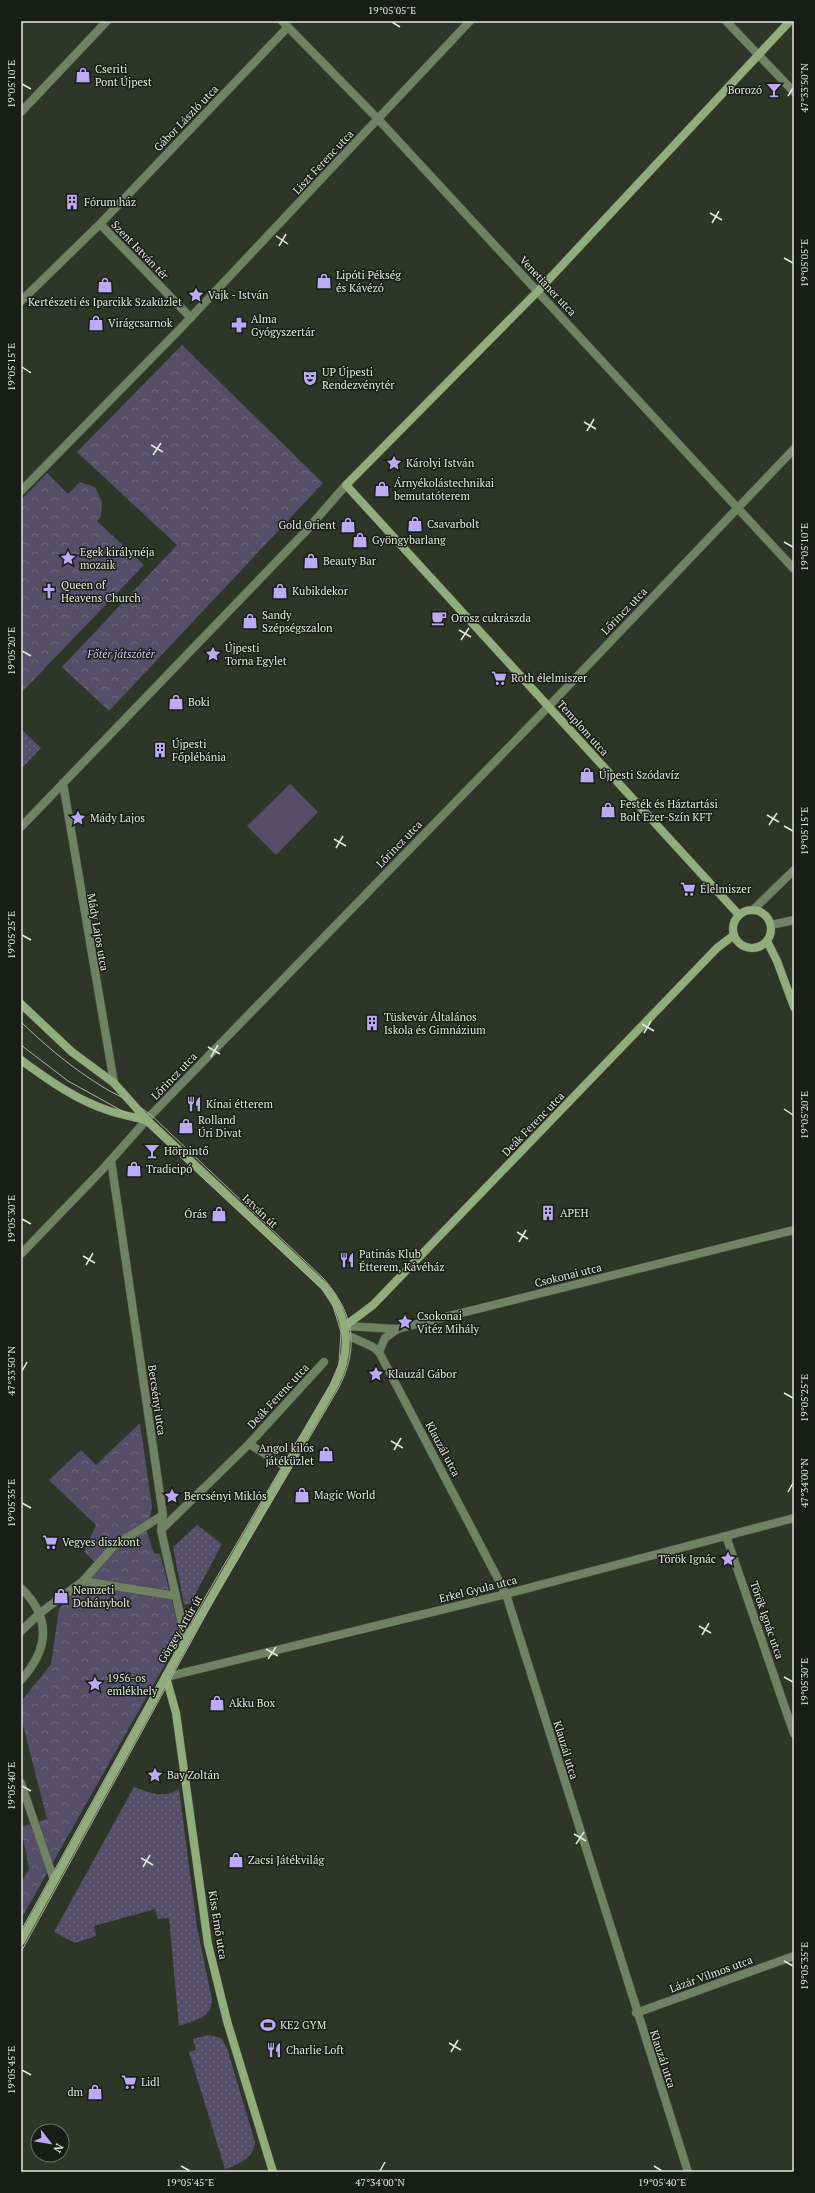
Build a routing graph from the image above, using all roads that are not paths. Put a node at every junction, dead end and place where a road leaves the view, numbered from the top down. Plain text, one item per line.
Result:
1 (107, 21) edge
2 (470, 21) edge
3 (726, 21) edge
4 (790, 21) edge
5 (285, 24) edge
6 (758, 54) junction
7 (794, 92) edge
8 (21, 112) edge
9 (378, 119) junction
10 (100, 224) junction
11 (538, 291) junction
12 (21, 301) edge
13 (191, 318) junction
14 (794, 449) edge
15 (346, 484) junction
16 (21, 491) edge
17 (738, 508) junction
18 (794, 570) edge
19 (548, 706) junction
20 (63, 783) junction
21 (21, 827) edge
22 (794, 870) edge
23 (753, 910) junction
24 (739, 915) junction
25 (794, 920) edge
26 (771, 925) junction
27 (734, 935) junction
28 (767, 941) junction
29 (21, 1004) edge
30 (794, 1007) edge
31 (21, 1060) edge
32 (114, 1083) junction
33 (147, 1120) junction
34 (111, 1160) junction
35 (794, 1230) edge
36 (21, 1254) edge
37 (345, 1326) junction
38 (397, 1329) junction
39 (347, 1336) junction
40 (379, 1352) junction
41 (324, 1362) dead end
42 (249, 1444) junction
43 (286, 1467) junction
44 (163, 1515) junction
45 (794, 1518) edge
46 (161, 1530) junction
47 (726, 1536) junction
48 (83, 1581) junction
49 (21, 1588) edge
50 (506, 1594) junction
51 (176, 1596) junction
52 (40, 1613) junction
53 (21, 1631) edge
54 (186, 1641) junction
55 (166, 1677) junction
56 (22, 1679) edge
57 (794, 1734) edge
58 (21, 1783) edge
59 (54, 1880) junction
60 (21, 1941) edge
61 (794, 1956) edge
62 (636, 2013) junction
63 (273, 2172) edge
64 (688, 2172) edge

1 - 8 street
2 - 9 street, Liszt Ferenc utca
3 - 6 street
4 - 6 street
5 - 9 street, Venetianer utca
5 - 10 street, Gábor László utca
6 - 7 street
6 - 11 street
9 - 11 street, Venetianer utca
9 - 13 street, Liszt Ferenc utca
10 - 12 street, Szent István tér
10 - 13 street, Szent István tér
11 - 15 street
11 - 17 street, Venetianer utca
13 - 16 street, Liszt Ferenc utca
14 - 17 street, Lőrincz utca
15 - 19 street, Templom utca
15 - 20 street
17 - 18 street, Venetianer utca
17 - 19 street, Lőrincz utca
19 - 24 street, Templom utca
19 - 33 street, Lőrincz utca
20 - 21 street
20 - 32 street, Mády Lajos utca
22 - 23 street
23 - 24 street
23 - 26 street
24 - 27 street
25 - 26 street
26 - 28 street
27 - 28 street
27 - 37 street, Deák Ferenc utca
28 - 30 street
29 - 32 street, István út
31 - 33 street, István út
32 - 33 street, István út
33 - 34 street, Lőrincz utca
33 - 37 street, István út
34 - 36 street, Lőrincz utca
34 - 44 street, Bercsényi utca
35 - 38 street, Csokonai utca
37 - 38 street, Csokonai utca
37 - 39 street, Görgey Artúr út
38 - 40 street
39 - 40 street
39 - 43 street, Görgey Artúr út
40 - 50 street, Klauzál utca
41 - 42 street, Deák Ferenc utca
42 - 43 street, Deák Ferenc utca
42 - 46 street, Deák Ferenc utca
43 - 54 street, Görgey Artúr út
44 - 46 street, Bercsényi utca
44 - 48 street
45 - 47 street, Erkel Gyula utca
46 - 51 street, Bercsényi utca
47 - 50 street, Erkel Gyula utca
47 - 57 street, Török Ignác utca
48 - 51 street
48 - 52 street
49 - 52 street
50 - 55 street, Erkel Gyula utca
50 - 62 street, Klauzál utca
51 - 54 street, Bercsényi utca
52 - 53 street
52 - 56 street
54 - 55 street, Görgey Artúr út
55 - 59 street, Görgey Artúr út
55 - 63 street, Kiss Ernő utca
58 - 59 street
59 - 60 street, Görgey Artúr út
61 - 62 street, Lázár Vilmos utca
62 - 64 street, Klauzál utca

